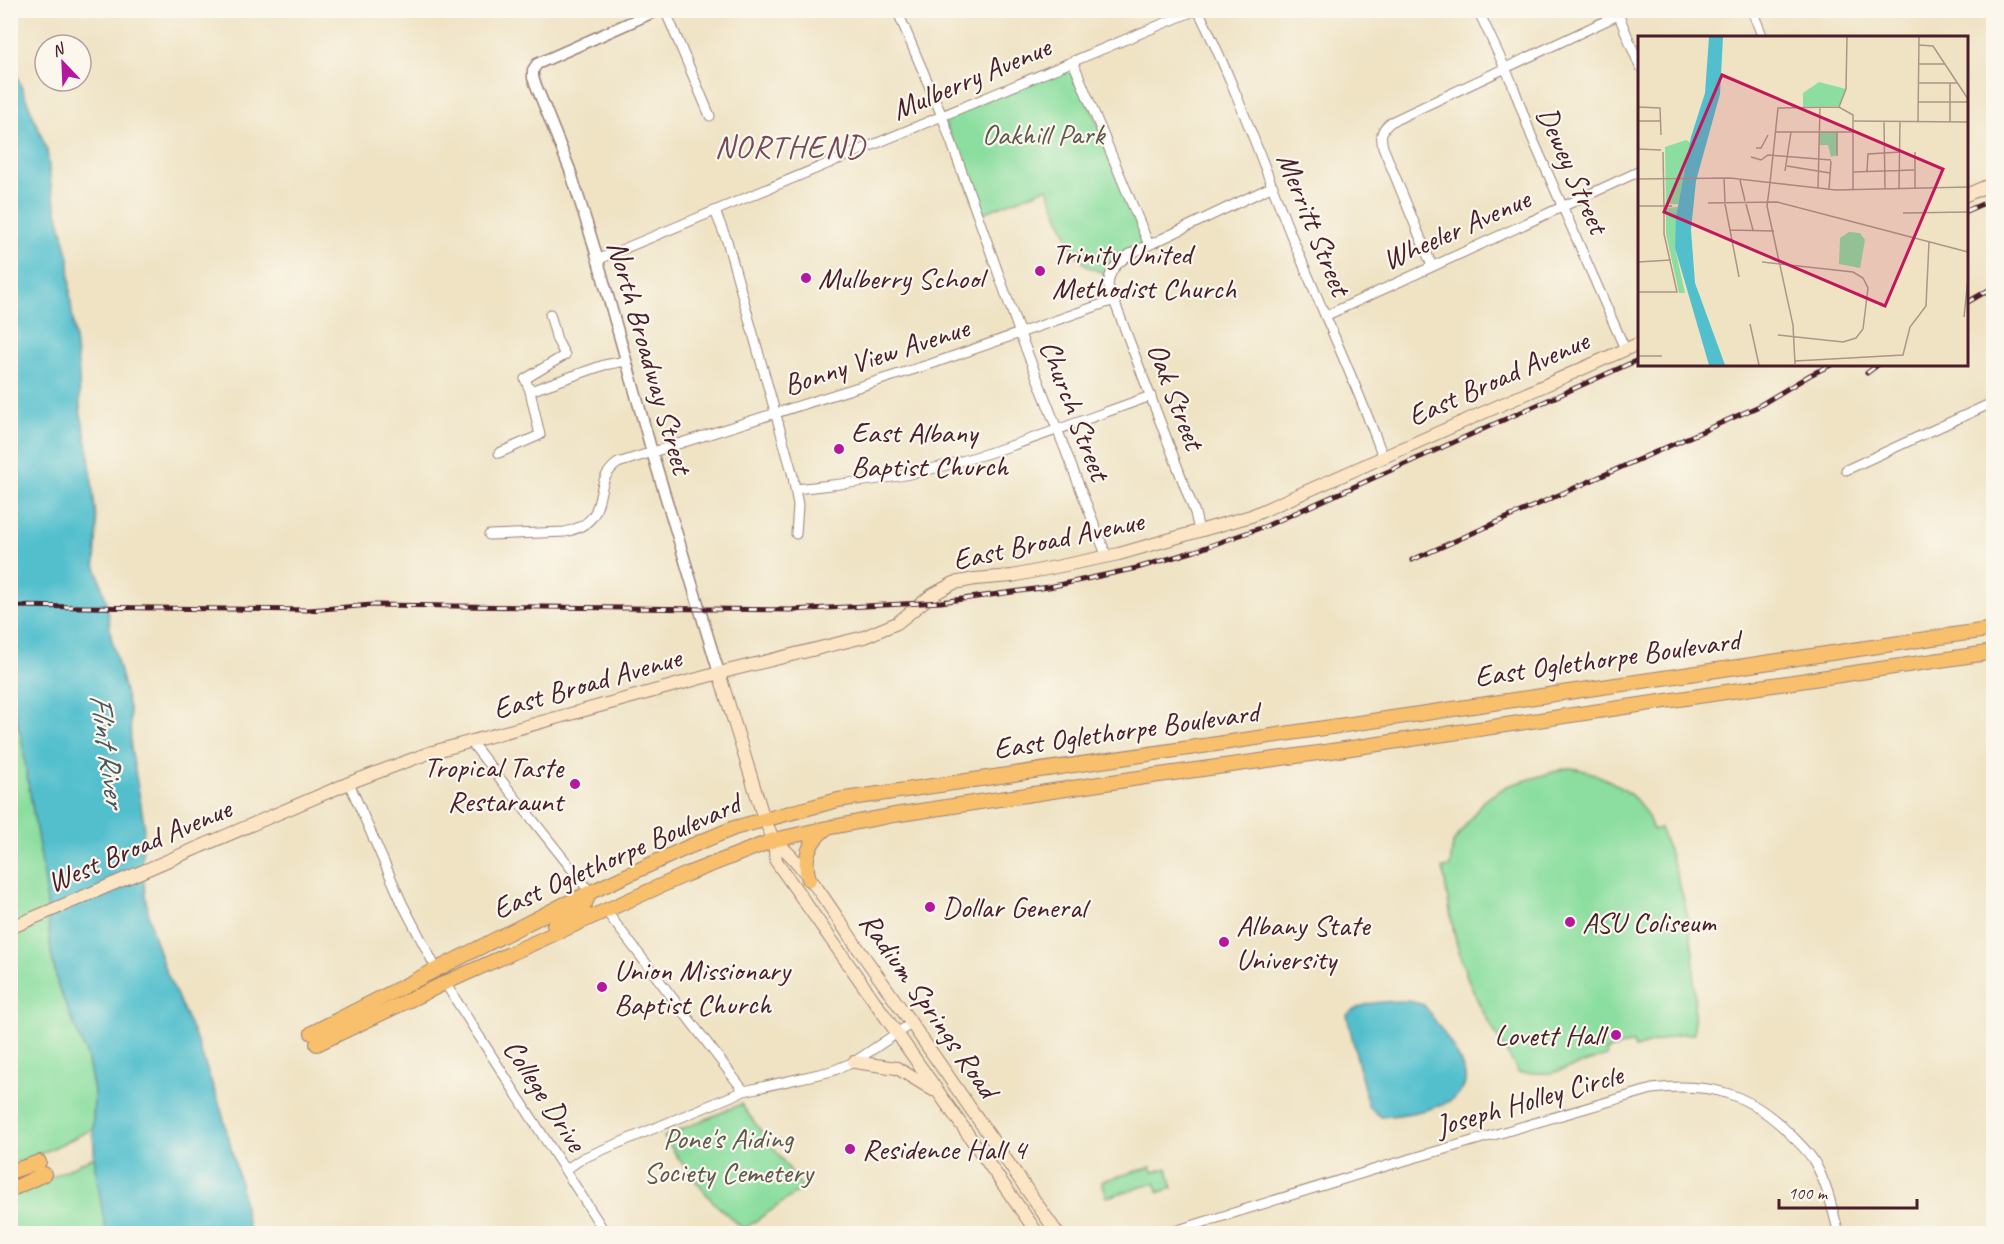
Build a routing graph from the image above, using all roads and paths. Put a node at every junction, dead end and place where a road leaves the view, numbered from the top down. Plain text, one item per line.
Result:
1 (658, 10) edge
2 (665, 10) edge
3 (897, 10) edge
4 (1197, 10) edge
5 (1478, 10) edge
6 (1752, 10) edge
7 (1617, 13) edge
8 (1763, 36) edge
9 (1073, 62) junction
10 (1638, 62) edge
11 (1504, 68) junction
12 (710, 116) dead end
13 (942, 116) junction
14 (1638, 172) edge
15 (1994, 183) edge
16 (1274, 186) junction
17 (1968, 194) edge
18 (1563, 208) junction
19 (715, 211) junction
20 (1149, 245) junction
21 (597, 260) junction
22 (1432, 266) junction
23 (1114, 300) junction
24 (550, 314) dead end
25 (1325, 316) junction
26 (1020, 333) junction
27 (1638, 344) edge
28 (1625, 349) junction
29 (626, 361) junction
30 (530, 391) junction
31 (1151, 396) junction
32 (1994, 402) edge
33 (778, 414) junction
34 (1058, 428) junction
35 (651, 452) junction
36 (499, 453) dead end
37 (1383, 457) junction
38 (1846, 470) dead end
39 (796, 489) junction
40 (1199, 531) junction
41 (796, 534) dead end
42 (489, 535) dead end
43 (1107, 557) junction
44 (1994, 629) edge
45 (1994, 652) edge
46 (719, 673) junction
47 (471, 742) junction
48 (349, 783) junction
49 (287, 809) joint
50 (764, 819) junction
51 (827, 828) junction
52 (774, 840) junction
53 (809, 879) junction
54 (590, 892) junction
55 (606, 911) junction
56 (10, 928) edge
57 (493, 961) junction
58 (437, 970) junction
59 (445, 983) junction
60 (912, 1023) junction
61 (898, 1034) junction
62 (854, 1062) junction
63 (744, 1091) junction
64 (938, 1093) junction
65 (564, 1170) junction
66 (10, 1172) edge
67 (10, 1190) edge
68 (1024, 1214) junction
69 (606, 1233) edge
70 (1030, 1233) edge
71 (1038, 1233) edge
72 (1058, 1233) edge
73 (1165, 1233) edge
74 (1839, 1233) edge

1 - 21 street, North Broadway Street
2 - 12 street
3 - 13 street, Church Street
4 - 9 street, Mulberry Avenue
4 - 16 street, Merritt Street
5 - 11 street, Dewey Street
6 - 8 street
7 - 10 street
7 - 11 street
9 - 13 street, Mulberry Avenue
9 - 20 street
11 - 18 street, Dewey Street
11 - 22 street
13 - 19 street, Mulberry Avenue
13 - 26 street, Church Street
14 - 18 street, Wheeler Avenue
15 - 17 main road
16 - 20 street
16 - 25 street, Merritt Street
18 - 22 street, Wheeler Avenue
18 - 28 street, Dewey Street
19 - 21 street, Mulberry Avenue
19 - 33 street
20 - 23 street, Oak Street
21 - 29 street, North Broadway Street
22 - 25 street, Wheeler Avenue
23 - 26 street, Bonny View Avenue
23 - 31 street, Oak Street
24 - 30 street
25 - 37 street, Merritt Street
26 - 33 street, Bonny View Avenue
26 - 34 street, Church Street
27 - 28 main road, East Broad Avenue
28 - 37 main road, East Broad Avenue
29 - 30 street
29 - 35 street, North Broadway Street
30 - 36 street
31 - 34 street
31 - 40 street, Oak Street
32 - 38 street
33 - 35 street, Bonny View Avenue
33 - 39 street
34 - 39 street
34 - 43 street, Church Street
35 - 42 street, Bonny View Avenue
35 - 46 street, North Broadway Street
37 - 40 main road, East Broad Avenue
39 - 41 street
40 - 43 main road, East Broad Avenue
43 - 46 main road, East Broad Avenue
44 - 50 main road, East Oglethorpe Boulevard
45 - 51 main road, East Oglethorpe Boulevard
46 - 47 main road, East Broad Avenue
46 - 50 main road, Radium Springs Road
47 - 48 main road, East Broad Avenue
47 - 54 street
48 - 49 main road, East Broad Avenue
48 - 58 street
49 - 56 main road, West Broad Avenue
50 - 52 main road, Radium Springs Road
50 - 54 main road, East Oglethorpe Boulevard
51 - 52 main road, East Oglethorpe Boulevard
51 - 53 main road
52 - 53 main road, Radium Springs Road
52 - 55 main road, East Oglethorpe Boulevard
52 - 61 main road, Radium Springs Road
53 - 60 main road, Radium Springs Road
54 - 57 main road
54 - 58 main road, East Oglethorpe Boulevard
55 - 57 main road, East Oglethorpe Boulevard
55 - 63 street
57 - 59 main road, East Oglethorpe Boulevard
58 - 59 main road, East Oglethorpe Boulevard
59 - 65 street, College Drive
60 - 61 street
60 - 72 main road, Radium Springs Road
61 - 62 street
61 - 64 main road, Radium Springs Road
62 - 63 street
62 - 64 main road
63 - 65 street
64 - 68 main road, Radium Springs Road
65 - 69 street, College Drive
66 - 67 main road
68 - 70 main road
68 - 71 main road, Radium Springs Road
73 - 74 street, Joseph Holley Circle

